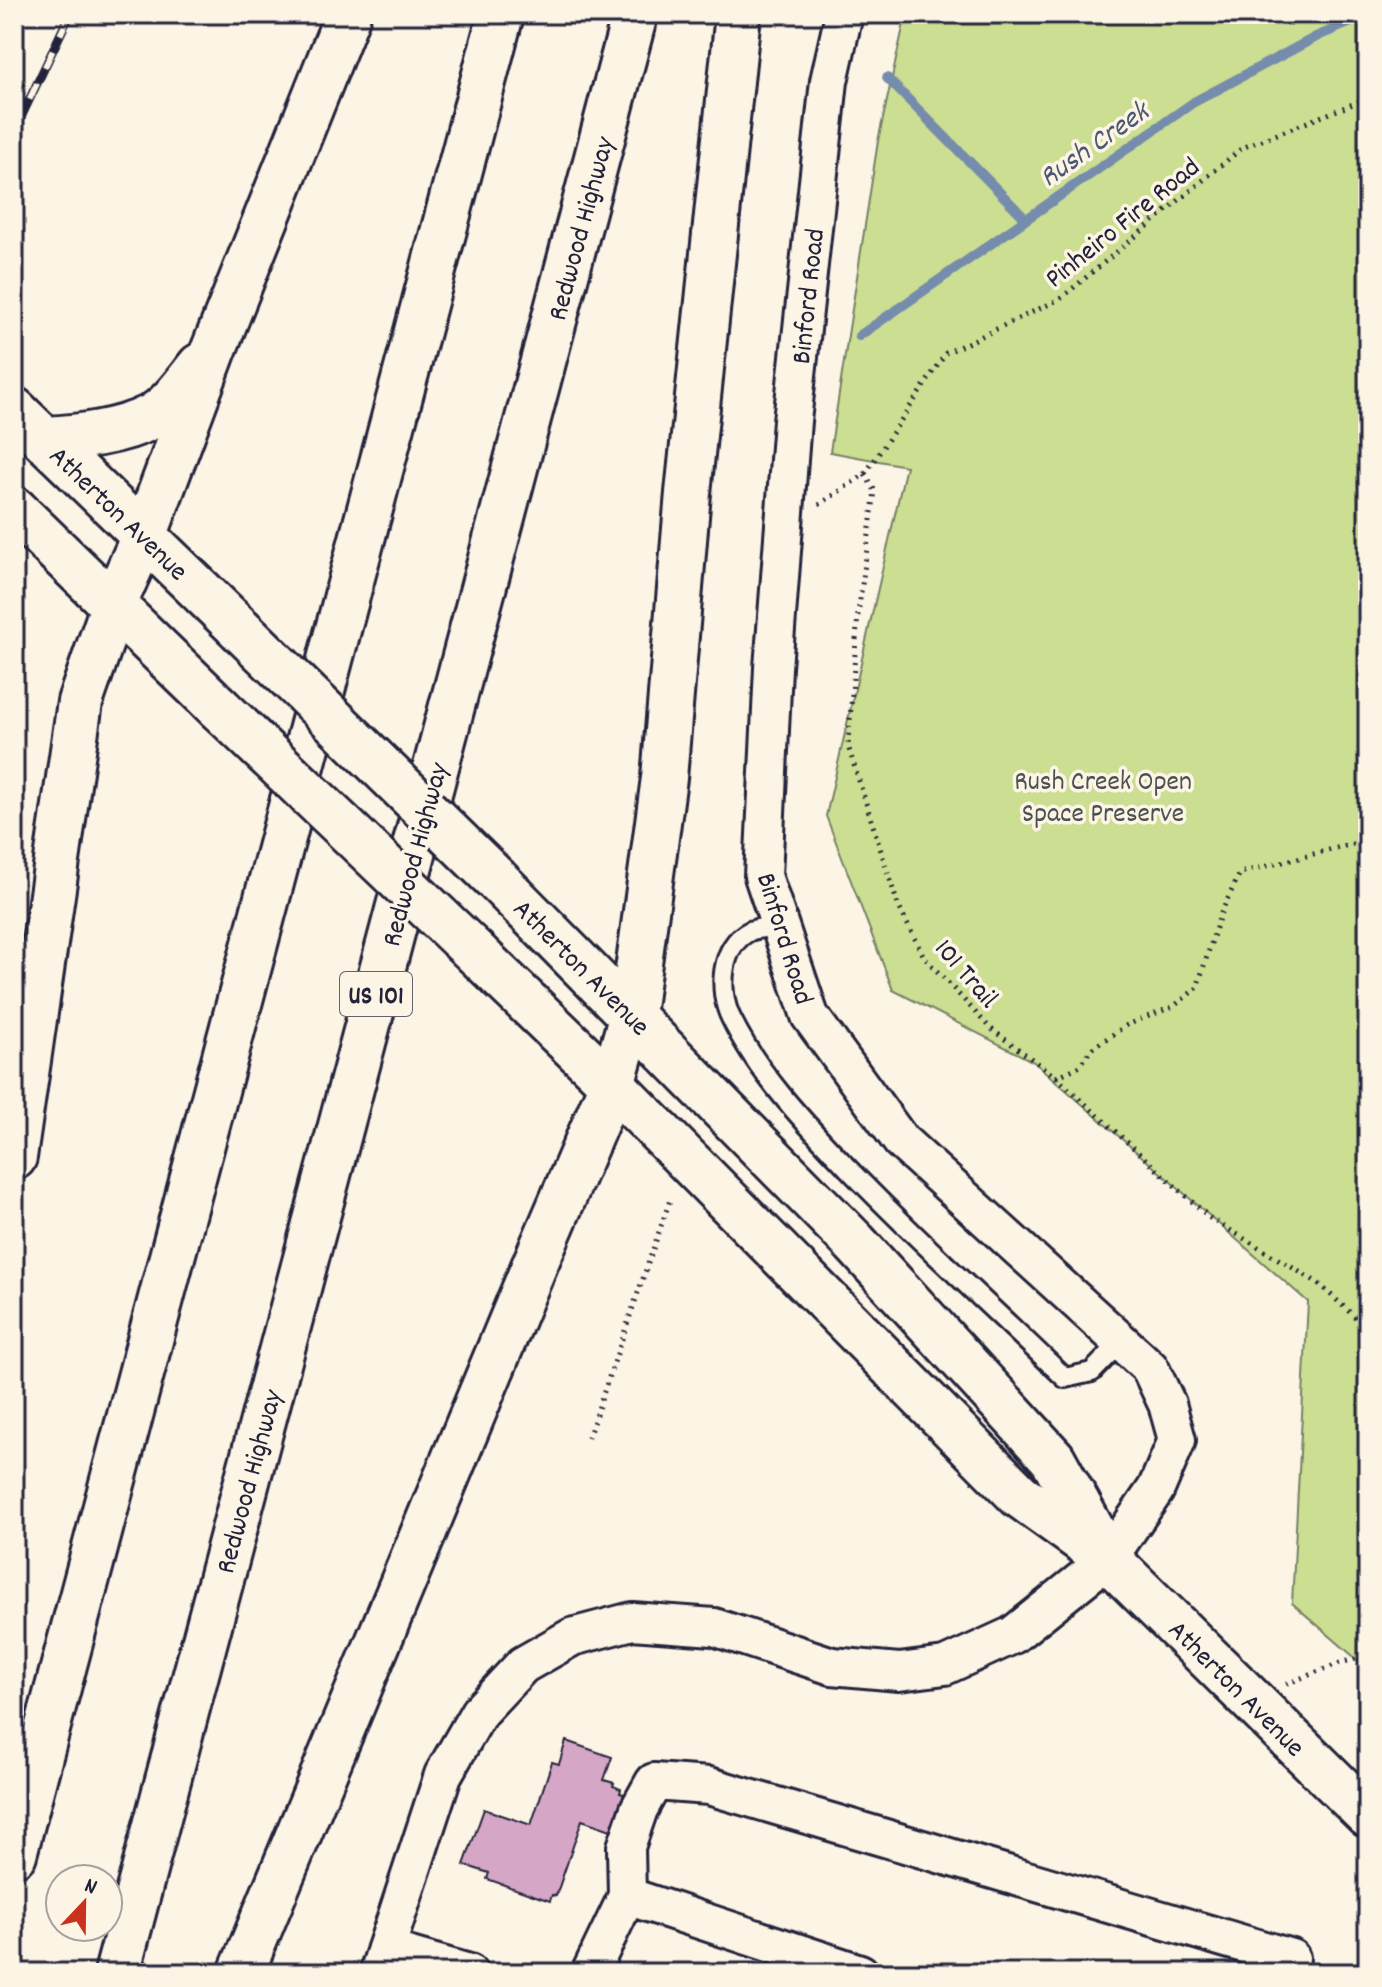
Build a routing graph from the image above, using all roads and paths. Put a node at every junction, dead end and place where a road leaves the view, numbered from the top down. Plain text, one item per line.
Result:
1 (348, 14) edge
2 (501, 14) edge
3 (635, 14) edge
4 (738, 14) edge
5 (844, 14) edge
6 (1368, 98) edge
7 (214, 349) junction
8 (14, 410) edge
9 (45, 439) junction
10 (865, 474) junction
11 (14, 509) edge
12 (783, 529) junction
13 (145, 534) junction
14 (114, 604) junction
15 (1368, 840) edge
16 (780, 926) junction
17 (632, 1015) junction
18 (1056, 1077) junction
19 (612, 1084) junction
20 (14, 1157) edge
21 (671, 1197) dead end
22 (1368, 1329) edge
23 (1121, 1342) junction
24 (588, 1438) dead end
25 (1108, 1559) junction
26 (1368, 1656) edge
27 (1251, 1700) junction
28 (1368, 1815) edge
29 (14, 1854) edge
30 (627, 1896) junction
31 (1291, 1958) dead end
32 (382, 1961) edge
33 (117, 1973) edge
34 (241, 1973) edge
35 (469, 1973) edge
36 (590, 1973) edge
37 (860, 1973) edge

1 - 7 main road
2 - 29 main road
3 - 33 main road, Redwood Highway / US 101
4 - 17 main road
5 - 12 street, Binford Road
6 - 10 path, Pinheiro Fire Road
7 - 9 main road
7 - 13 main road
8 - 9 main road, Atherton Avenue
9 - 13 main road, Atherton Avenue
10 - 12 path, Pinheiro Fire Road
10 - 18 path, 101 Trail
11 - 14 main road, Atherton Avenue
12 - 16 street, Binford Road
13 - 14 main road
13 - 17 main road, Atherton Avenue, bridge
14 - 19 main road, Atherton Avenue, bridge
14 - 20 main road
15 - 18 path
16 - 23 street, Binford Road
16 - 23 lane
17 - 19 main road
17 - 25 main road, Atherton Avenue
18 - 22 path, 101 Trail
19 - 25 main road, Atherton Avenue
19 - 34 main road
21 - 24 path
23 - 25 street, Binford Road
25 - 27 main road, Atherton Avenue
25 - 32 street, Binford Road
26 - 27 path
27 - 28 main road, Atherton Avenue
30 - 31 street
30 - 36 street
30 - 37 street
32 - 35 street

